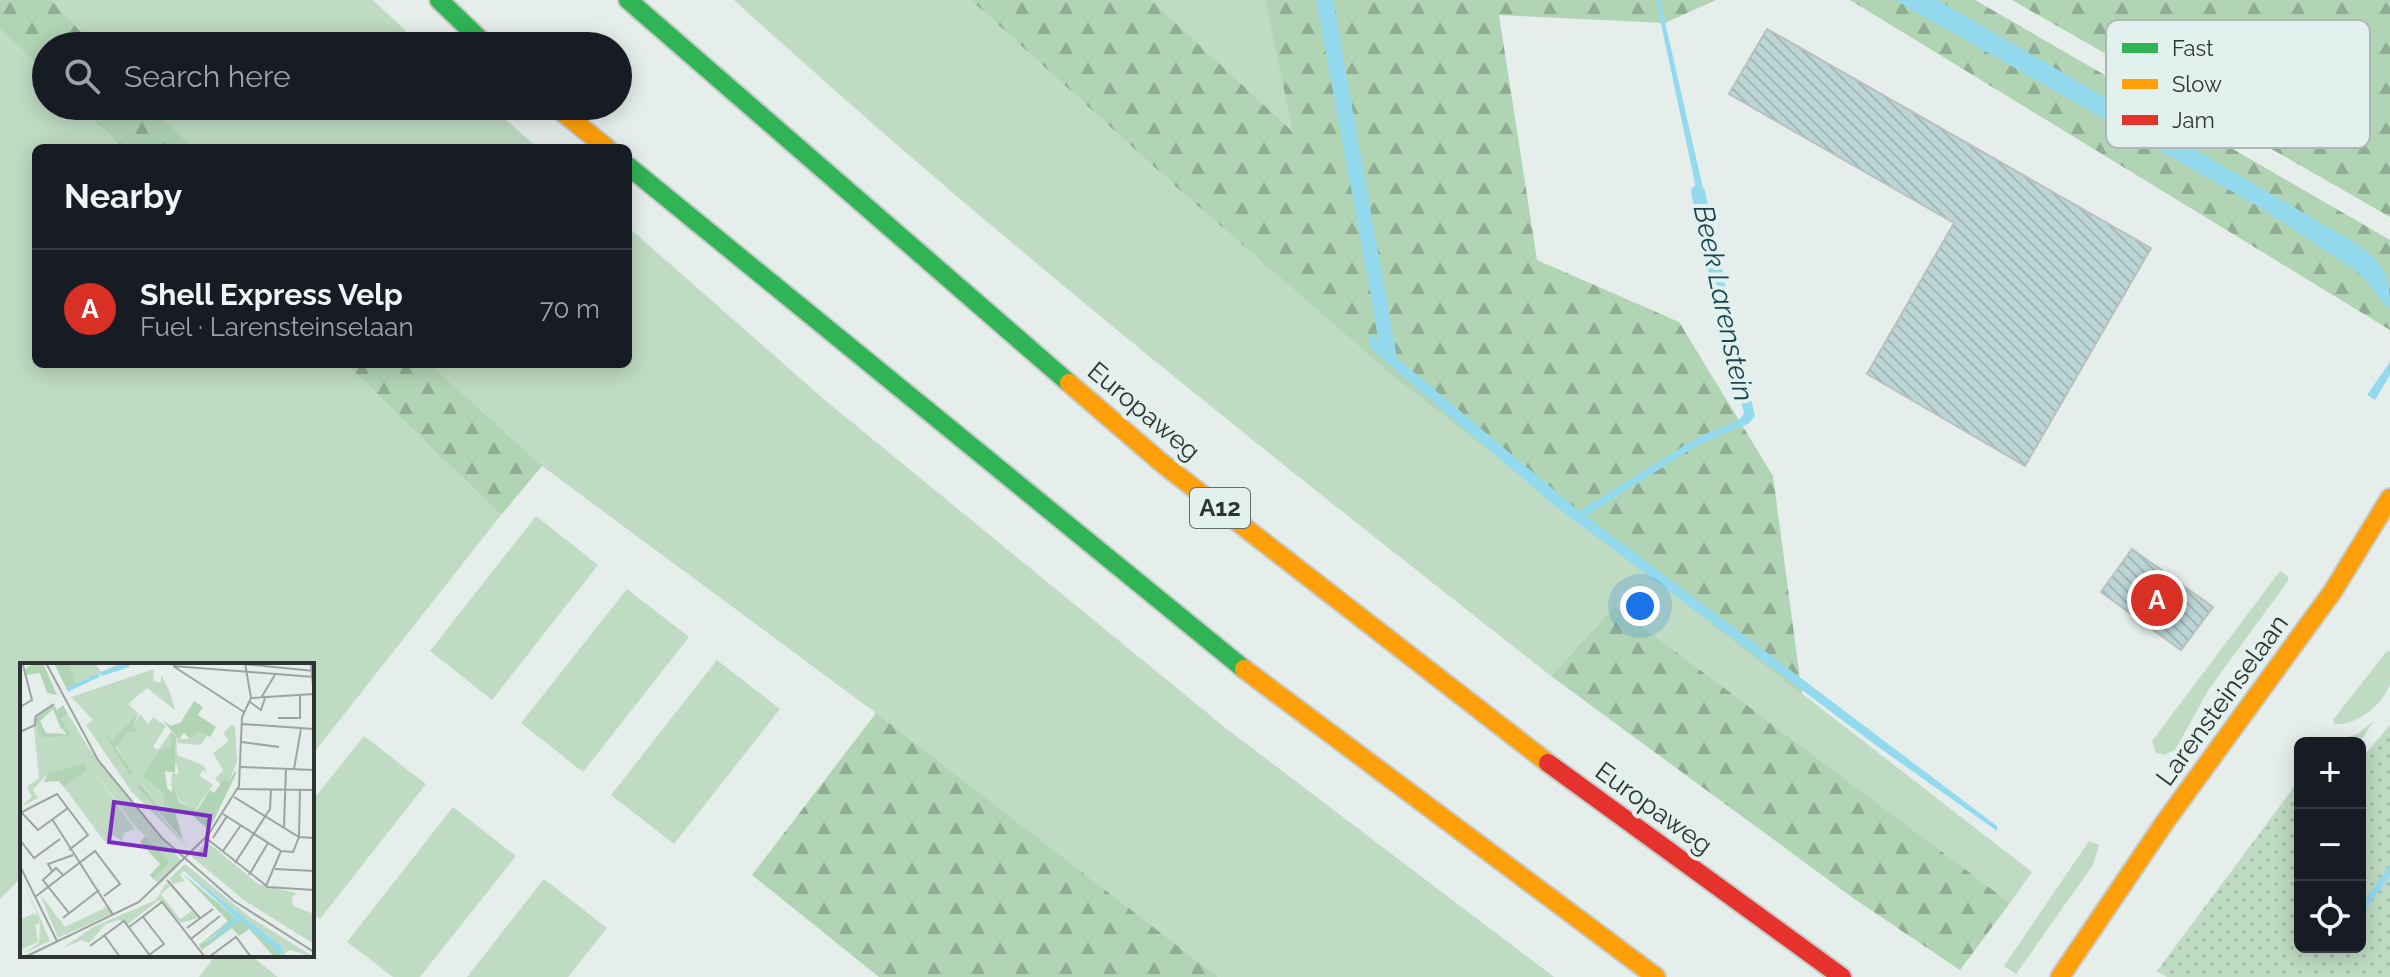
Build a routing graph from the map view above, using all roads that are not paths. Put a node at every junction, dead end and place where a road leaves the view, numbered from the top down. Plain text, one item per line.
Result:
1 (439, 0) edge
2 (628, 0) edge
3 (472, 32) edge
4 (572, 120) edge
5 (602, 144) edge
6 (632, 169) edge
7 (2390, 498) edge
8 (2362, 547) junction
9 (2381, 558) dead end
10 (1656, 977) edge
11 (1842, 977) edge
12 (2060, 977) edge

1 - 3 main road
2 - 11 main road, Europaweg / A12
4 - 5 main road
6 - 10 main road
7 - 8 main road, Larensteinselaan
8 - 9 main road
8 - 12 main road, Larensteinselaan

